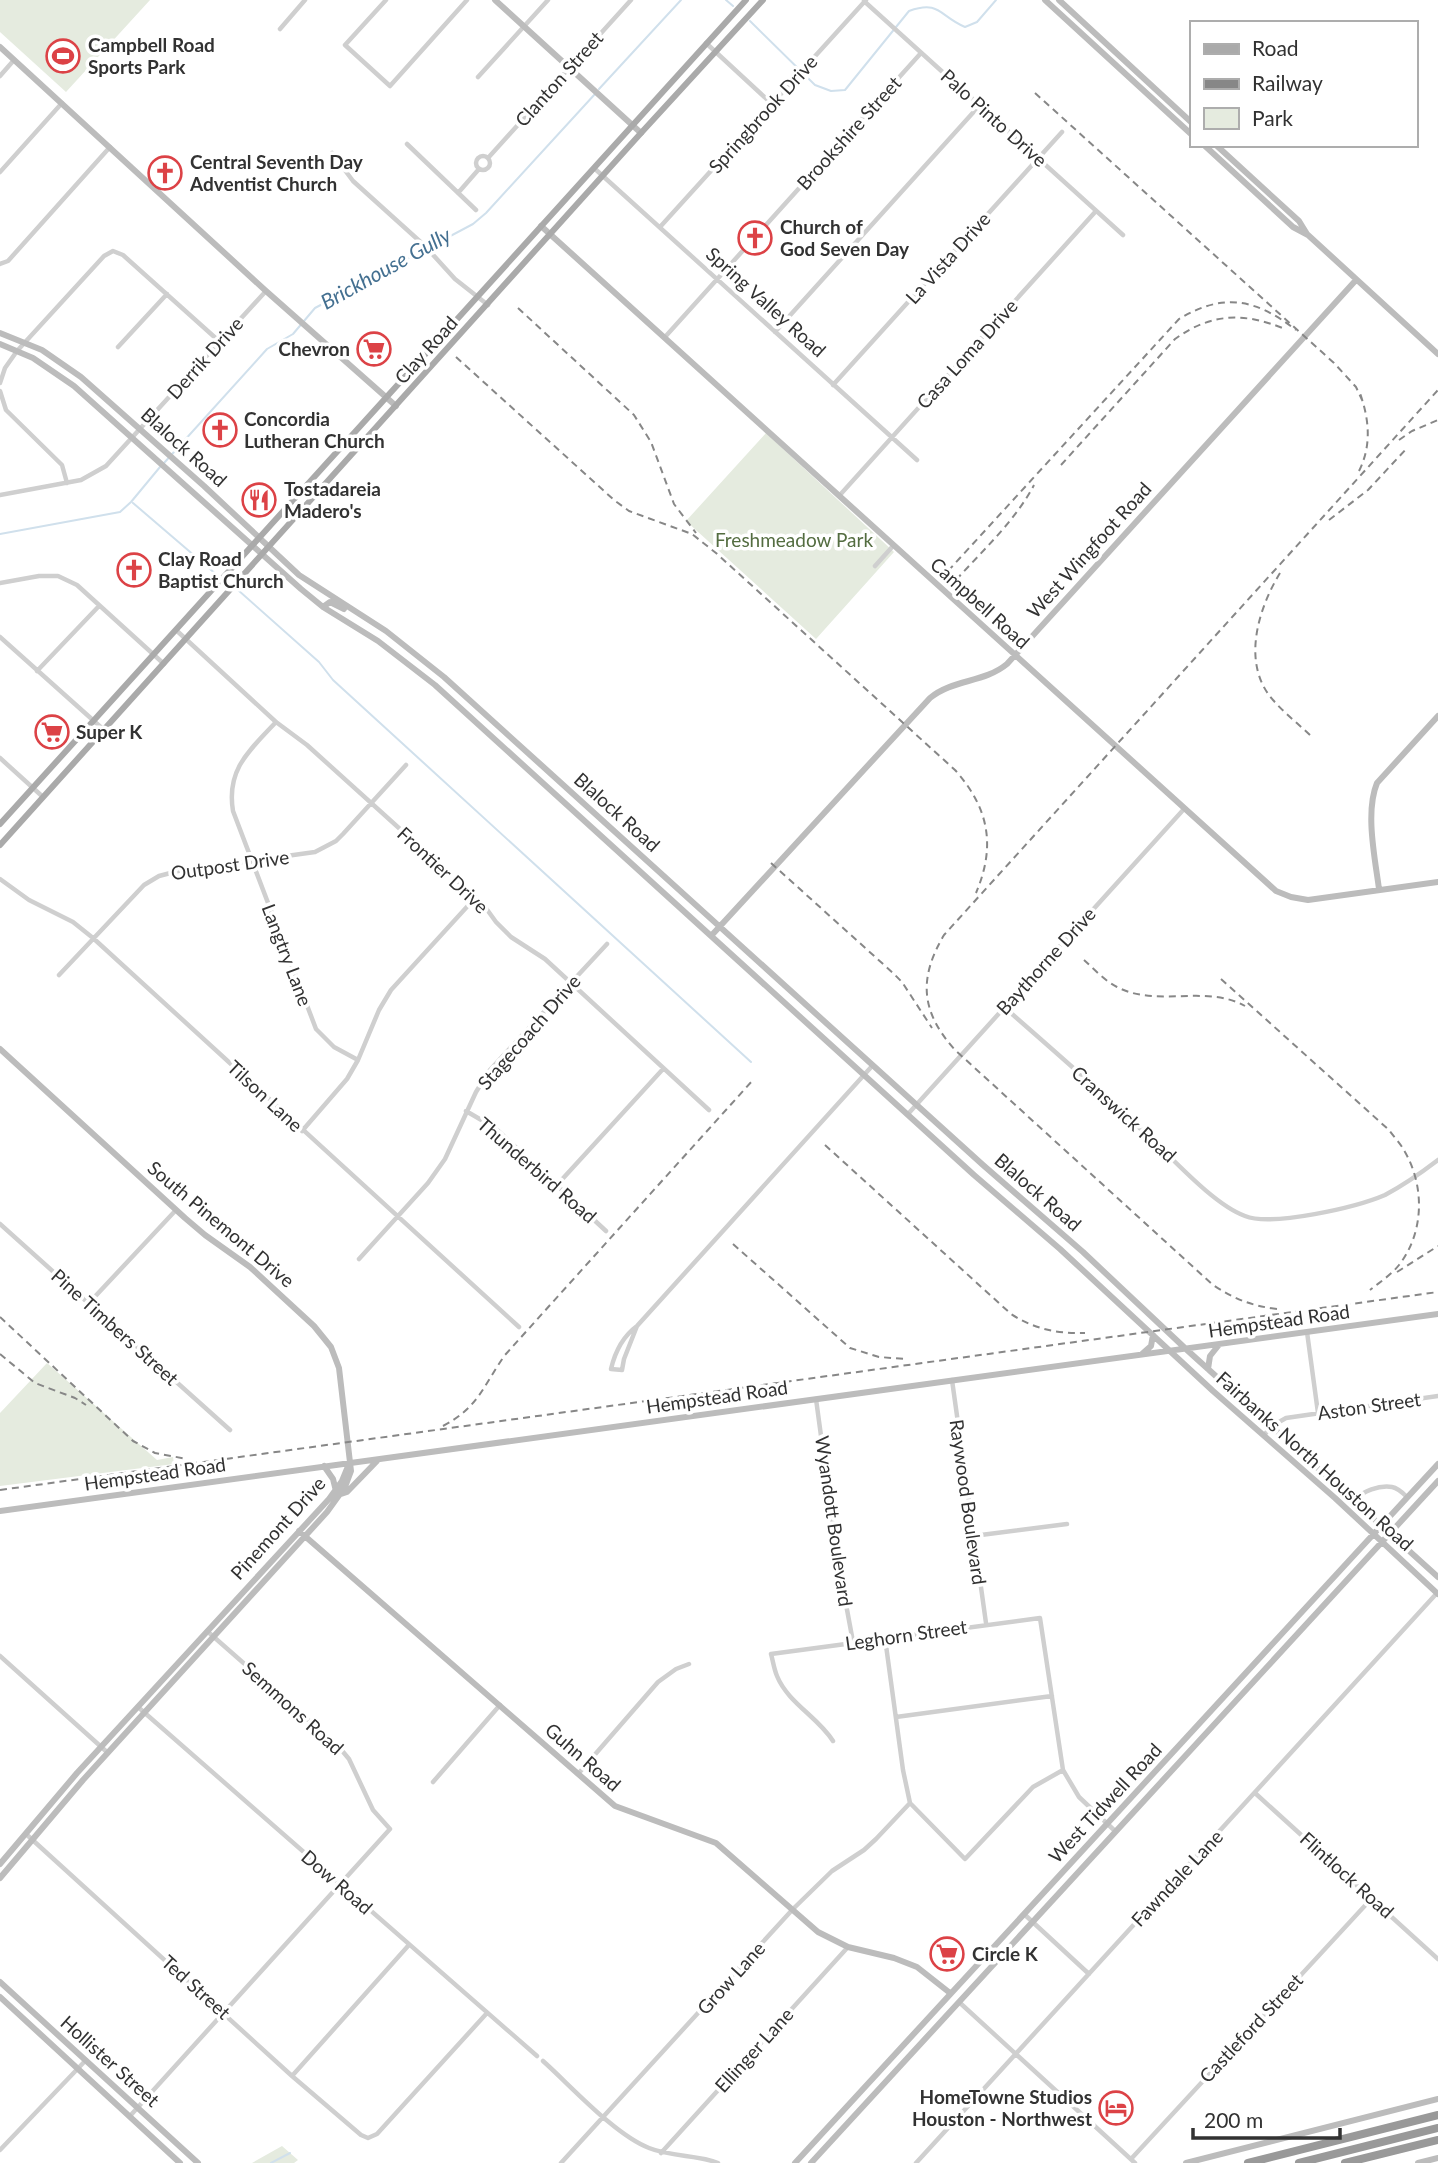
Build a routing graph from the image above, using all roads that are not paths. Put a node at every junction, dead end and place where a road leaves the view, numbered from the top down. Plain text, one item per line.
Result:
1 (305, 0) edge
2 (386, 0) edge
3 (467, 0) edge
4 (495, 0) edge
5 (548, 0) edge
6 (631, 0) edge
7 (746, 0) edge
8 (764, 0) edge
9 (1045, 0) edge
10 (1059, 0) edge
11 (865, 1) edge
12 (524, 26) junction
13 (280, 29) dead end
14 (706, 43) junction
15 (0, 47) edge
16 (717, 53) junction
17 (922, 53) junction
18 (14, 60) junction
19 (569, 68) junction
20 (0, 76) edge
21 (478, 77) dead end
22 (62, 103) junction
23 (772, 104) junction
24 (979, 106) junction
25 (1190, 121) edge
26 (632, 125) junction
27 (1062, 132) dead end
28 (1190, 133) edge
29 (641, 134) junction
30 (407, 144) dead end
31 (110, 147) junction
32 (1206, 147) edge
33 (1218, 147) edge
34 (332, 153) dead end
35 (488, 158) junction
36 (1038, 159) junction
37 (594, 168) junction
38 (479, 169) junction
39 (0, 172) edge
40 (603, 176) junction
41 (458, 193) junction
42 (476, 210) dead end
43 (1096, 211) junction
44 (541, 226) junction
45 (660, 227) junction
46 (551, 235) junction
47 (1123, 235) dead end
48 (1308, 235) junction
49 (0, 264) edge
50 (500, 273) junction
51 (717, 279) junction
52 (1356, 280) junction
53 (507, 284) junction
54 (266, 291) junction
55 (167, 294) junction
56 (477, 298) junction
57 (488, 305) junction
58 (775, 332) junction
59 (0, 333) edge
60 (664, 338) junction
61 (220, 342) junction
62 (25, 343) junction
63 (0, 344) edge
64 (118, 347) dead end
65 (17, 351) junction
66 (1438, 354) edge
67 (81, 377) junction
68 (0, 383) edge
69 (834, 385) junction
70 (74, 386) junction
71 (0, 391) edge
72 (387, 399) junction
73 (396, 406) junction
74 (141, 429) junction
75 (892, 437) junction
76 (132, 439) junction
77 (336, 455) junction
78 (917, 460) dead end
79 (345, 463) junction
80 (67, 483) junction
81 (204, 486) junction
82 (300, 494) junction
83 (0, 495) edge
84 (195, 495) junction
85 (838, 496) junction
86 (309, 502) junction
87 (260, 538) junction
88 (253, 546) junction
89 (893, 546) junction
90 (268, 547) junction
91 (261, 555) junction
92 (875, 566) dead end
93 (0, 583) edge
94 (301, 589) junction
95 (322, 590) junction
96 (210, 593) junction
97 (220, 602) junction
98 (99, 606) junction
99 (323, 607) junction
100 (353, 611) junction
101 (176, 630) junction
102 (386, 631) junction
103 (0, 637) edge
104 (187, 639) junction
105 (378, 641) junction
106 (1015, 655) junction
107 (153, 656) junction
108 (164, 664) junction
109 (37, 671) junction
110 (444, 677) junction
111 (435, 685) junction
112 (1438, 716) edge
113 (93, 721) junction
114 (276, 722) junction
115 (495, 724) junction
116 (104, 730) junction
117 (487, 733) junction
118 (0, 758) edge
119 (406, 765) dead end
120 (553, 776) junction
121 (545, 785) junction
122 (33, 788) junction
123 (44, 797) junction
124 (371, 803) junction
125 (1184, 809) junction
126 (0, 824) edge
127 (609, 827) junction
128 (600, 836) junction
129 (0, 845) edge
130 (252, 862) junction
131 (666, 878) junction
132 (0, 879) edge
133 (1438, 882) edge
134 (657, 887) junction
135 (1378, 890) junction
136 (475, 898) junction
137 (719, 927) junction
138 (711, 936) junction
139 (93, 938) junction
140 (607, 944) dead end
141 (59, 975) dead end
142 (570, 984) junction
143 (800, 999) junction
144 (1004, 1007) junction
145 (791, 1008) junction
146 (0, 1049) edge
147 (358, 1060) junction
148 (873, 1065) junction
149 (663, 1069) junction
150 (864, 1074) junction
151 (916, 1104) junction
152 (709, 1110) dead end
153 (466, 1111) junction
154 (908, 1114) junction
155 (302, 1130) junction
156 (1438, 1160) edge
157 (983, 1165) junction
158 (974, 1175) junction
159 (556, 1186) junction
160 (176, 1210) junction
161 (397, 1217) junction
162 (0, 1224) edge
163 (1051, 1225) junction
164 (606, 1231) dead end
165 (1043, 1234) junction
166 (359, 1259) dead end
167 (1118, 1284) junction
168 (1108, 1294) junction
169 (88, 1304) junction
170 (1438, 1314) edge
171 (637, 1326) junction
172 (519, 1327) dead end
173 (1307, 1332) junction
174 (1153, 1335) junction
175 (1218, 1345) junction
176 (1187, 1350) junction
177 (1172, 1352) junction
178 (1141, 1356) junction
179 (1208, 1369) junction
180 (952, 1380) junction
181 (1438, 1396) edge
182 (816, 1399) junction
183 (1318, 1413) junction
184 (1272, 1426) junction
185 (230, 1430) dead end
186 (1264, 1435) junction
187 (378, 1461) junction
188 (350, 1462) junction
189 (1438, 1464) edge
190 (324, 1466) junction
191 (1438, 1481) edge
192 (338, 1493) junction
193 (1407, 1497) junction
194 (1335, 1498) junction
195 (1354, 1500) junction
196 (0, 1511) edge
197 (1066, 1524) dead end
198 (1382, 1525) junction
199 (1390, 1533) junction
200 (302, 1534) junction
201 (1374, 1534) junction
202 (973, 1536) junction
203 (1382, 1542) junction
204 (1438, 1577) edge
205 (1438, 1593) edge
206 (1318, 1595) junction
207 (1326, 1605) junction
208 (986, 1623) junction
209 (207, 1631) junction
210 (214, 1637) junction
211 (885, 1638) junction
212 (852, 1642) junction
213 (1263, 1655) junction
214 (0, 1656) edge
215 (1274, 1662) junction
216 (689, 1664) dead end
217 (1052, 1696) junction
218 (500, 1704) junction
219 (138, 1707) junction
220 (1212, 1711) junction
221 (144, 1713) junction
222 (896, 1717) junction
223 (1221, 1718) junction
224 (833, 1741) dead end
225 (101, 1746) junction
226 (108, 1753) junction
227 (1160, 1765) junction
228 (1063, 1770) junction
229 (578, 1774) junction
230 (1169, 1774) junction
231 (433, 1782) dead end
232 (1255, 1793) junction
233 (910, 1803) junction
234 (1106, 1823) junction
235 (1115, 1831) junction
236 (26, 1834) junction
237 (33, 1840) junction
238 (0, 1864) edge
239 (1065, 1867) junction
240 (1074, 1875) junction
241 (0, 1878) edge
242 (340, 1884) junction
243 (1371, 1898) junction
244 (793, 1909) junction
245 (1023, 1913) junction
246 (1032, 1922) junction
247 (408, 1946) junction
248 (848, 1947) junction
249 (1438, 1959) edge
250 (1089, 1974) junction
251 (0, 1982) edge
252 (950, 1993) junction
253 (0, 1997) edge
254 (959, 2001) junction
255 (225, 2012) junction
256 (487, 2013) junction
257 (1015, 2053) junction
258 (537, 2056) dead end
259 (86, 2060) junction
260 (889, 2060) junction
261 (543, 2062) dead end
262 (898, 2068) junction
263 (78, 2069) junction
264 (292, 2076) junction
265 (1438, 2099) edge
266 (138, 2108) junction
267 (1438, 2115) edge
268 (130, 2116) junction
269 (604, 2117) junction
270 (827, 2128) junction
271 (1438, 2128) edge
272 (835, 2136) junction
273 (1438, 2140) edge
274 (0, 2150) edge
275 (661, 2152) junction
276 (1438, 2158) edge
277 (1133, 2161) edge
278 (180, 2163) edge
279 (198, 2163) edge
280 (561, 2163) edge
281 (718, 2163) edge
282 (795, 2163) edge
283 (811, 2163) edge
284 (916, 2163) edge
285 (1186, 2163) edge
286 (1248, 2163) edge
287 (1299, 2163) edge
288 (1345, 2163) edge
289 (1418, 2163) edge

1 - 13 street
2 - 3 street
4 - 12 main road
5 - 12 street
6 - 19 street, Clanton Street
7 - 14 main road, Clay Road
8 - 16 main road, Clay Road
9 - 28 main road
10 - 25 main road
11 - 17 street, Palo Pinto Drive
11 - 23 street, Springbrook Drive
12 - 19 main road
12 - 21 street
14 - 16 street
14 - 26 main road, Clay Road
15 - 18 main road
16 - 23 street
16 - 29 main road, Clay Road
17 - 24 street, Palo Pinto Drive
17 - 51 street, Brookshire Street
18 - 20 street
18 - 22 main road
19 - 26 main road
19 - 35 street, Clanton Street
22 - 31 main road
22 - 39 street
23 - 45 street, Springbrook Drive
24 - 36 street, Palo Pinto Drive
24 - 58 street
26 - 29 main road
26 - 37 main road, Clay Road
27 - 36 street, La Vista Drive
29 - 40 main road, Clay Road
30 - 41 street
31 - 49 street
31 - 54 main road
32 - 48 main road
33 - 48 main road
34 - 56 street
35 - 38 street, Clanton Street
35 - 38 street, Clanton Street
36 - 43 street, Palo Pinto Drive
36 - 69 street, La Vista Drive
37 - 40 street, Spring Valley Road
37 - 44 main road, Clay Road
38 - 41 street, Clanton Street
40 - 45 street, Spring Valley Road
40 - 46 main road, Clay Road
41 - 42 street
43 - 47 street, Palo Pinto Drive
43 - 75 street, Casa Loma Drive
44 - 46 main road, Campbell Road
44 - 50 main road, Clay Road
45 - 51 street, Spring Valley Road
46 - 53 main road, Clay Road
46 - 60 main road, Campbell Road
48 - 52 main road
50 - 53 main road
50 - 56 main road, Clay Road
51 - 58 street, Spring Valley Road
51 - 60 street, Brookshire Street
52 - 66 main road
52 - 106 main road, West Wingfoot Road
53 - 57 main road, Clay Road
54 - 61 street, Derrik Drive
54 - 72 main road
55 - 61 street
55 - 62 street
55 - 64 street
56 - 57 street
56 - 72 main road, Clay Road
57 - 73 main road, Clay Road
58 - 69 street, Spring Valley Road
59 - 62 main road, Blalock Road
60 - 85 main road, Campbell Road
61 - 74 street, Derrik Drive
62 - 65 street
62 - 67 main road, Blalock Road
63 - 65 main road, Blalock Road
65 - 68 street
65 - 70 main road, Blalock Road
67 - 70 main road
67 - 74 main road, Blalock Road
69 - 75 street, Spring Valley Road
70 - 76 main road, Blalock Road
71 - 80 street
72 - 73 main road
72 - 77 main road, Clay Road
73 - 79 main road, Clay Road
74 - 76 street, Derrik Drive
74 - 81 main road, Blalock Road
75 - 78 street, Spring Valley Road
75 - 85 street, Casa Loma Drive
76 - 80 street, Derrik Drive
76 - 84 main road, Blalock Road
77 - 79 main road
77 - 82 main road, Clay Road
79 - 86 main road, Clay Road
80 - 83 street, Derrik Drive
81 - 84 main road
81 - 87 main road, Blalock Road
82 - 86 main road
82 - 87 main road, Clay Road
84 - 88 main road, Blalock Road
85 - 89 main road, Campbell Road
86 - 90 main road, Clay Road
87 - 88 main road, Clay Road
87 - 90 main road, Blalock Road
88 - 91 main road, Blalock Road
88 - 96 main road, Clay Road
89 - 92 street
89 - 106 main road, Campbell Road
90 - 91 main road, Clay Road
90 - 95 main road, Blalock Road
91 - 94 main road, Blalock Road
91 - 97 main road, Clay Road
93 - 98 street
94 - 95 main road
94 - 99 main road, Blalock Road
95 - 100 main road, Blalock Road
96 - 97 main road
96 - 101 main road, Clay Road
97 - 104 main road, Clay Road
98 - 107 street
98 - 109 street
99 - 100 main road
99 - 105 main road, Blalock Road
100 - 102 main road, Blalock Road
101 - 104 street, Frontier Drive
101 - 107 main road, Clay Road
102 - 105 main road
102 - 110 main road, Blalock Road
103 - 109 street
104 - 108 main road, Clay Road
104 - 114 street, Frontier Drive
105 - 111 main road, Blalock Road
106 - 125 main road, Campbell Road
106 - 137 main road, West Wingfoot Road
107 - 108 street
107 - 113 main road, Clay Road
108 - 116 main road, Clay Road
109 - 113 street
110 - 111 main road
110 - 115 main road, Blalock Road
111 - 117 main road, Blalock Road
112 - 135 main road
113 - 116 street
113 - 122 main road, Clay Road
114 - 124 street, Frontier Drive
114 - 130 street, Langtry Lane
115 - 117 main road
115 - 120 main road, Blalock Road
116 - 123 main road, Clay Road
117 - 121 main road, Blalock Road
118 - 122 street
119 - 124 street, Outpost Drive
120 - 121 main road
120 - 127 main road, Blalock Road
121 - 128 main road, Blalock Road
122 - 123 street
122 - 126 main road, Clay Road
123 - 129 main road, Clay Road
124 - 130 street, Outpost Drive
124 - 136 street, Frontier Drive
125 - 135 main road, Campbell Road
125 - 144 street, Baythorne Drive
127 - 128 main road
127 - 131 main road, Blalock Road
128 - 134 main road, Blalock Road
130 - 139 street, Outpost Drive
130 - 147 street, Langtry Lane
131 - 134 main road
131 - 137 main road, Blalock Road
132 - 139 street, Tilson Lane
133 - 135 main road, Campbell Road
134 - 138 main road, Blalock Road
136 - 142 street, Frontier Drive
136 - 147 street
137 - 138 main road, West Wingfoot Road
137 - 143 main road, Blalock Road
138 - 145 main road, Blalock Road
139 - 141 street, Outpost Drive
139 - 155 street, Tilson Lane
140 - 142 street, Stagecoach Drive
142 - 149 street, Frontier Drive
142 - 153 street, Stagecoach Drive
143 - 145 main road
143 - 148 main road, Blalock Road
144 - 151 street, Baythorne Drive
144 - 156 street, Cranswick Road
145 - 150 main road, Blalock Road
146 - 160 main road, South Pinemont Drive
147 - 155 street
148 - 150 street
148 - 151 main road, Blalock Road
149 - 152 street, Frontier Drive
149 - 159 street
150 - 154 main road, Blalock Road
150 - 171 street
151 - 154 street, Baythorne Drive
151 - 157 main road, Blalock Road
153 - 159 street, Thunderbird Road
153 - 161 street, Stagecoach Drive
154 - 158 main road, Blalock Road
155 - 161 street, Tilson Lane
157 - 158 main road
157 - 163 main road, Blalock Road
158 - 165 main road, Blalock Road
159 - 164 street, Thunderbird Road
160 - 169 street
160 - 188 main road, South Pinemont Drive
161 - 166 street, Stagecoach Drive
161 - 172 street, Tilson Lane
162 - 169 street, Pine Timbers Street
163 - 165 main road
163 - 167 main road, Blalock Road
165 - 168 main road, Blalock Road
167 - 168 main road
167 - 176 main road, Blalock Road
168 - 174 main road, Blalock Road
169 - 185 street, Pine Timbers Street
170 - 173 main road, Hempstead Road
171 - 171 street
173 - 175 main road, Hempstead Road
173 - 183 street
174 - 177 main road, Blalock Road
174 - 178 main road
175 - 176 main road, Hempstead Road
175 - 179 main road
176 - 177 main road, Hempstead Road
176 - 179 main road, Fairbanks North Houston Road
177 - 178 main road, Hempstead Road
177 - 186 main road, Fairbanks North Houston Road
178 - 180 main road, Hempstead Road
179 - 184 main road, Fairbanks North Houston Road
180 - 182 main road, Hempstead Road
180 - 202 street, Raywood Boulevard
181 - 183 street, Aston Street
182 - 187 main road, Hempstead Road
182 - 212 street, Wyandott Boulevard
183 - 184 street, Aston Street
184 - 186 street, Aston Street
184 - 195 main road, Fairbanks North Houston Road
186 - 194 main road, Fairbanks North Houston Road
187 - 188 main road, Hempstead Road
187 - 192 main road
188 - 190 main road, Hempstead Road
188 - 192 main road, Pinemont Drive
189 - 193 main road, West Tidwell Road
190 - 192 main road
190 - 196 main road, Hempstead Road
191 - 199 main road, West Tidwell Road
192 - 200 main road, Pinemont Drive
193 - 195 street
193 - 198 main road, West Tidwell Road
194 - 195 main road
194 - 201 main road, Fairbanks North Houston Road
195 - 198 main road, Fairbanks North Houston Road
197 - 202 street
198 - 199 main road, Fairbanks North Houston Road
198 - 201 main road, West Tidwell Road
199 - 203 main road, West Tidwell Road
199 - 204 main road, Fairbanks North Houston Road
200 - 209 main road, Pinemont Drive
200 - 210 main road, Pinemont Drive
200 - 218 main road, Guhn Road
201 - 203 main road, Fairbanks North Houston Road
201 - 206 main road, West Tidwell Road
202 - 208 street, Raywood Boulevard
203 - 205 main road, Fairbanks North Houston Road
203 - 207 main road, West Tidwell Road
205 - 232 street, Fawndale Lane
206 - 207 main road
206 - 213 main road, West Tidwell Road
207 - 215 main road, West Tidwell Road
208 - 211 street, Leghorn Street
208 - 217 street, Leghorn Street
209 - 210 street, Semmons Road
209 - 219 main road, Pinemont Drive
210 - 221 main road, Pinemont Drive
210 - 242 street, Semmons Road
211 - 212 street, Leghorn Street
211 - 222 street
212 - 224 street, Leghorn Street
213 - 215 main road
213 - 220 main road, West Tidwell Road
214 - 225 street
215 - 223 main road, West Tidwell Road
216 - 229 street
217 - 222 street
217 - 228 street
218 - 229 main road, Guhn Road
218 - 231 street
219 - 221 street, Dow Road
219 - 225 main road, Pinemont Drive
220 - 223 main road
220 - 227 main road, West Tidwell Road
221 - 226 main road, Pinemont Drive
221 - 242 street, Dow Road
222 - 233 street
223 - 230 main road, West Tidwell Road
225 - 226 street
225 - 236 main road, Pinemont Drive
226 - 237 main road, Pinemont Drive
227 - 230 main road
227 - 234 main road, West Tidwell Road
228 - 233 street
228 - 234 street
229 - 244 main road, Guhn Road
230 - 235 main road, West Tidwell Road
232 - 243 street, Flintlock Road
232 - 250 street, Fawndale Lane
233 - 244 street, Grow Lane
234 - 235 street
234 - 239 main road, West Tidwell Road
235 - 240 main road, West Tidwell Road
236 - 237 street, Ted Street
236 - 238 main road, Pinemont Drive
237 - 241 main road, Pinemont Drive
237 - 255 street, Ted Street
239 - 240 main road
239 - 245 main road, West Tidwell Road
240 - 246 main road, West Tidwell Road
242 - 247 street, Dow Road
242 - 255 street
243 - 249 street, Flintlock Road
243 - 277 street, Castleford Street
244 - 248 main road, Guhn Road
244 - 269 street, Grow Lane
245 - 246 street
245 - 252 main road, West Tidwell Road
246 - 250 street
246 - 254 main road, West Tidwell Road
247 - 256 street, Dow Road
247 - 264 street
248 - 252 main road, Guhn Road
248 - 275 street, Ellinger Lane
250 - 257 street, Fawndale Lane
251 - 259 main road, Hollister Street
252 - 260 main road, West Tidwell Road
253 - 263 main road, Hollister Street
254 - 257 street
254 - 262 main road, West Tidwell Road
255 - 264 street, Ted Street
255 - 266 street
256 - 258 street, Dow Road
256 - 264 street, Ted Street
257 - 277 street
257 - 284 street, Fawndale Lane
259 - 263 street
259 - 266 main road, Hollister Street
260 - 262 main road
260 - 270 main road, West Tidwell Road
261 - 269 street
262 - 272 main road, West Tidwell Road
263 - 268 main road, Hollister Street
263 - 274 street
265 - 285 main road
266 - 268 street
266 - 279 main road, Hollister Street
267 - 286 highway
268 - 278 main road, Hollister Street
269 - 275 street
269 - 280 street, Grow Lane
270 - 272 main road
270 - 282 main road, West Tidwell Road
271 - 287 highway
272 - 283 main road, West Tidwell Road
273 - 288 highway
275 - 281 street
276 - 289 main road

